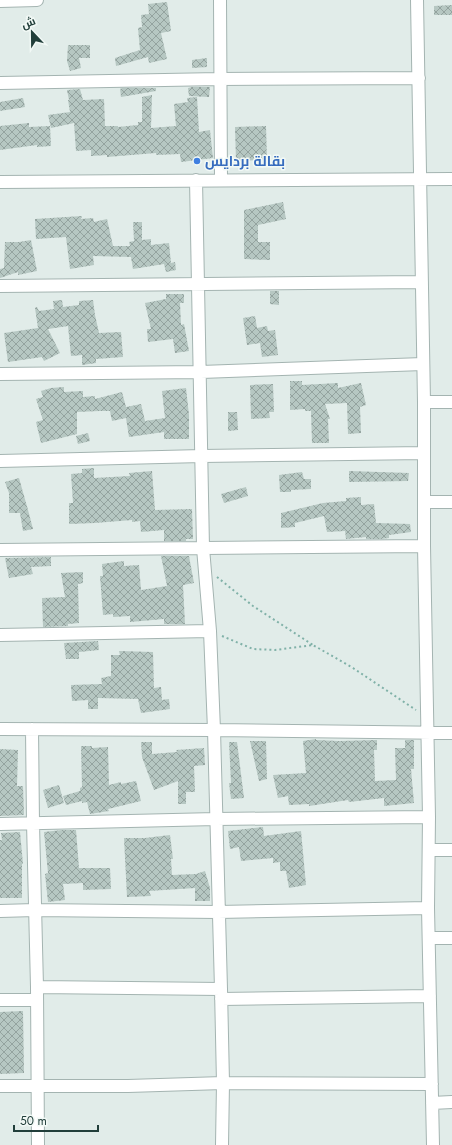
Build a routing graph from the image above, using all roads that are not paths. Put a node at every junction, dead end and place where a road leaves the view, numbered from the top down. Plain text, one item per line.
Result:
1 (38, 0) edge
2 (220, 0) edge
3 (417, 0) edge
4 (0, 1) edge
5 (418, 78) junction
6 (220, 79) junction
7 (0, 83) edge
8 (419, 179) junction
9 (452, 179) edge
10 (196, 180) junction
11 (221, 180) junction
12 (0, 182) edge
13 (422, 282) junction
14 (198, 284) junction
15 (0, 286) edge
16 (423, 364) junction
17 (201, 372) junction
18 (0, 374) edge
19 (424, 402) junction
20 (452, 402) edge
21 (424, 453) junction
22 (202, 456) junction
23 (0, 462) edge
24 (424, 502) junction
25 (452, 502) edge
26 (424, 546) junction
27 (203, 548) junction
28 (0, 550) edge
29 (210, 631) junction
30 (0, 635) edge
31 (0, 729) edge
32 (32, 729) junction
33 (214, 730) junction
34 (452, 733) edge
35 (427, 734) junction
36 (429, 817) junction
37 (216, 819) junction
38 (32, 823) junction
39 (0, 824) edge
40 (429, 850) junction
41 (452, 850) edge
42 (428, 908) junction
43 (35, 910) junction
44 (0, 911) edge
45 (218, 912) junction
46 (429, 938) junction
47 (452, 938) edge
48 (37, 987) junction
49 (221, 994) junction
50 (430, 996) junction
51 (0, 1000) edge
52 (36, 1000) junction
53 (223, 1083) junction
54 (432, 1084) junction
55 (0, 1086) edge
56 (37, 1086) junction
57 (452, 1102) edge
58 (432, 1103) junction
59 (38, 1145) edge
60 (222, 1145) edge
61 (433, 1145) edge

1 - 4 street
2 - 6 street
3 - 5 street
5 - 6 street
5 - 8 street
6 - 7 street
6 - 11 street
8 - 9 street
8 - 11 street
8 - 13 street
10 - 11 street
10 - 12 street
10 - 14 street
13 - 14 street
13 - 16 street
14 - 15 street
14 - 17 street
16 - 17 street
16 - 19 street
17 - 18 street
17 - 22 street
19 - 20 street
19 - 21 street
21 - 22 street
21 - 24 street
22 - 23 street
22 - 27 street
24 - 25 street
24 - 26 street
26 - 27 street
26 - 35 street
27 - 28 street
27 - 29 street
29 - 30 street
29 - 33 street
31 - 32 street
32 - 33 street
32 - 38 street
33 - 35 street
33 - 37 street
34 - 35 street
35 - 36 street
36 - 37 street
36 - 40 street
37 - 38 street
37 - 45 street
38 - 39 street
38 - 43 street
40 - 41 street
40 - 42 street
42 - 45 street
42 - 46 street
43 - 44 street
43 - 45 street
43 - 48 street
45 - 49 street
46 - 47 street
46 - 50 street
48 - 49 street
48 - 52 street
49 - 50 street
49 - 53 street
50 - 54 street
51 - 52 street
52 - 56 street
53 - 54 street
53 - 56 street
53 - 60 street
54 - 58 street
55 - 56 street
56 - 59 street
57 - 58 street
58 - 61 street

